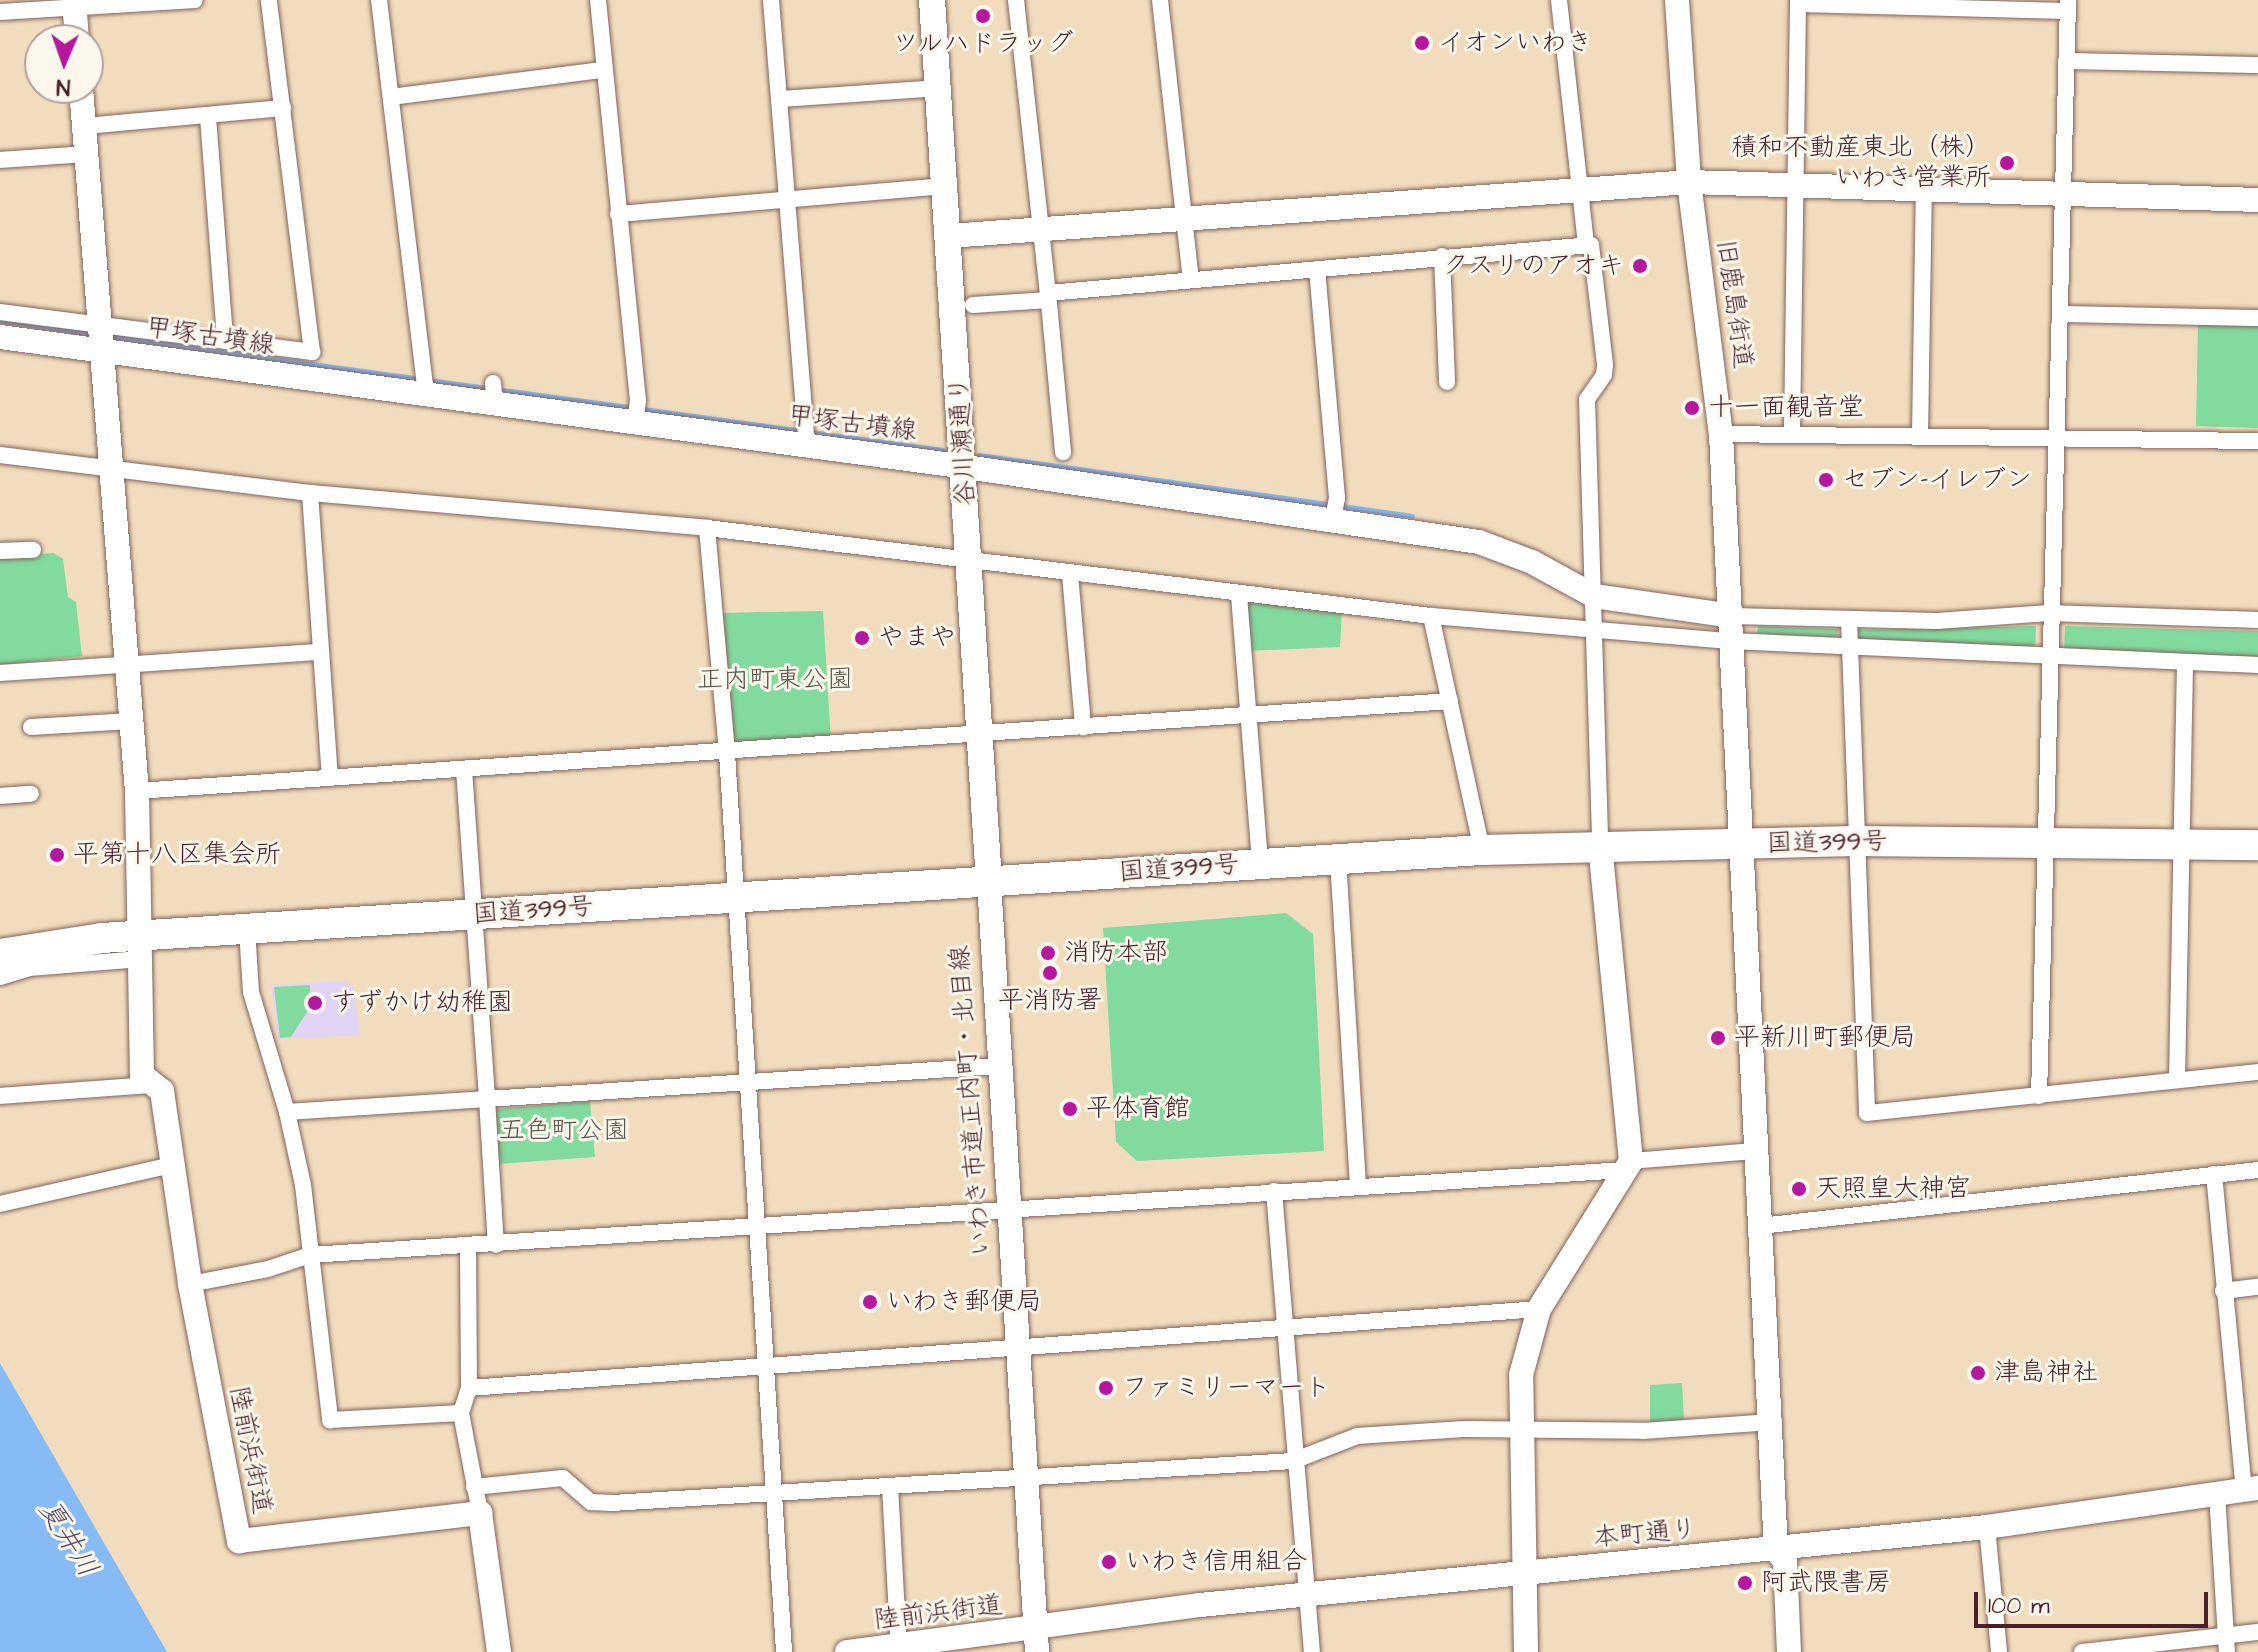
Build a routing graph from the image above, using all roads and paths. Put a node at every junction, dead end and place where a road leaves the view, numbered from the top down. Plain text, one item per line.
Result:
1 (195, 0) edge
2 (269, 0) edge
3 (379, 0) edge
4 (598, 0) edge
5 (771, 0) edge
6 (932, 0) edge
7 (1016, 0) edge
8 (1160, 0) edge
9 (1559, 0) edge
10 (1677, 0) edge
11 (1798, 2) edge
12 (74, 3) edge
13 (1889, 3) edge
14 (2067, 6) edge
15 (0, 12) edge
16 (76, 24) edge
17 (2066, 61) junction
18 (2258, 65) edge
19 (602, 70) junction
20 (939, 88) junction
21 (391, 97) junction
22 (782, 99) junction
23 (83, 104) edge
24 (283, 108) junction
25 (208, 117) junction
26 (85, 126) junction
27 (86, 154) junction
28 (0, 160) edge
29 (1689, 182) junction
30 (1799, 185) junction
31 (946, 186) junction
32 (1578, 189) junction
33 (1924, 190) junction
34 (2064, 193) junction
35 (789, 197) junction
36 (2258, 200) edge
37 (618, 214) junction
38 (1182, 219) junction
39 (1043, 230) junction
40 (949, 236) junction
41 (1586, 245) junction
42 (1442, 256) junction
43 (1317, 269) junction
44 (1191, 279) junction
45 (1048, 297) junction
46 (973, 305) dead end
47 (0, 312) edge
48 (2060, 314) junction
49 (2258, 318) edge
50 (99, 336) junction
51 (0, 337) edge
52 (225, 340) junction
53 (240, 356) junction
54 (1447, 382) dead end
55 (423, 385) junction
56 (636, 413) junction
57 (1792, 433) junction
58 (1721, 434) junction
59 (807, 435) junction
60 (1920, 435) junction
61 (2057, 436) junction
62 (2258, 441) edge
63 (1063, 452) dead end
64 (0, 455) edge
65 (966, 467) junction
66 (112, 471) junction
67 (310, 493) junction
68 (1333, 519) junction
69 (707, 528) junction
70 (33, 550) dead end
71 (0, 551) edge
72 (969, 559) junction
73 (1070, 574) junction
74 (1239, 595) junction
75 (1594, 596) junction
76 (2049, 613) junction
77 (1431, 616) junction
78 (1849, 619) junction
79 (2258, 620) edge
80 (1732, 628) junction
81 (1593, 630) junction
82 (1850, 645) junction
83 (320, 652) junction
84 (2048, 659) junction
85 (127, 662) junction
86 (2185, 663) junction
87 (2258, 665) edge
88 (0, 673) edge
89 (1450, 701) junction
90 (1246, 713) junction
91 (131, 721) junction
92 (31, 727) dead end
93 (1083, 727) junction
94 (981, 735) junction
95 (727, 753) junction
96 (464, 769) junction
97 (330, 777) junction
98 (137, 791) junction
99 (31, 794) dead end
100 (0, 796) edge
101 (1854, 841) junction
102 (1741, 844) junction
103 (2043, 844) junction
104 (2182, 844) junction
105 (2258, 845) edge
106 (1600, 847) junction
107 (1482, 850) junction
108 (1338, 859) junction
109 (1260, 863) junction
110 (989, 882) junction
111 (736, 896) junction
112 (472, 915) junction
113 (247, 929) junction
114 (140, 947) junction
115 (0, 954) edge
116 (0, 977) edge
117 (997, 1066) junction
118 (2258, 1072) edge
119 (2177, 1080) junction
120 (748, 1083) junction
121 (150, 1085) junction
122 (0, 1096) edge
123 (2039, 1096) junction
124 (487, 1099) junction
125 (287, 1112) junction
126 (1756, 1151) junction
127 (172, 1165) junction
128 (1628, 1165) junction
129 (2258, 1170) edge
130 (2214, 1174) junction
131 (1358, 1185) junction
132 (1274, 1191) junction
133 (0, 1204) edge
134 (1007, 1211) junction
135 (1760, 1226) junction
136 (757, 1227) junction
137 (496, 1245) junction
138 (468, 1247) junction
139 (310, 1255) junction
140 (190, 1284) junction
141 (2258, 1287) edge
142 (2223, 1291) junction
143 (1539, 1309) junction
144 (1283, 1326) junction
145 (1014, 1345) junction
146 (765, 1364) junction
147 (469, 1388) junction
148 (461, 1413) junction
149 (1772, 1422) junction
150 (1520, 1432) junction
151 (1293, 1461) junction
152 (1024, 1478) junction
153 (890, 1486) junction
154 (474, 1487) junction
155 (2251, 1489) edge
156 (774, 1493) junction
157 (2217, 1494) junction
158 (480, 1513) junction
159 (1987, 1527) junction
160 (1776, 1550) junction
161 (1524, 1573) junction
162 (1306, 1594) junction
163 (2258, 1632) edge
164 (1036, 1641) edge
165 (2226, 1644) edge
166 (899, 1649) edge
167 (2100, 1651) edge
168 (499, 1652) edge
169 (784, 1652) edge
170 (847, 1652) edge
171 (1312, 1652) edge
172 (1526, 1652) edge
173 (1789, 1652) edge
174 (1999, 1652) edge
175 (2082, 1652) edge

1 - 12 street
2 - 24 street
3 - 21 street
4 - 19 street
5 - 22 street
6 - 20 main road, 谷川瀬通り
7 - 39 street
8 - 38 street
9 - 32 street
10 - 29 street, 旧鹿島街道
11 - 13 street
11 - 30 street
12 - 15 street
12 - 16 street
13 - 14 street
14 - 17 street
17 - 18 street
17 - 34 street
19 - 21 street
19 - 37 street
20 - 22 street
20 - 31 main road, 谷川瀬通り
21 - 55 street
22 - 35 street
23 - 26 street
24 - 25 street
24 - 53 street
25 - 26 street
25 - 52 street
26 - 27 street
27 - 28 street
27 - 50 street
29 - 30 street
29 - 32 street
29 - 58 street, 旧鹿島街道
30 - 33 street
30 - 57 street
31 - 35 street
31 - 40 main road, 谷川瀬通り
32 - 38 street
32 - 41 street
33 - 34 street
33 - 60 street
34 - 36 street
34 - 48 street
35 - 37 street
35 - 59 street
37 - 56 street
38 - 39 street
38 - 44 street
39 - 40 street
39 - 45 street
40 - 65 main road, 谷川瀬通り
41 - 42 street
41 - 75 street
42 - 43 street
42 - 54 street
43 - 44 street
43 - 68 street
44 - 45 street
45 - 46 street
45 - 63 street
47 - 50 street
48 - 49 street
48 - 61 street
50 - 51 street, 甲塚古墳線
50 - 52 street
50 - 53 street, 甲塚古墳線
50 - 66 street
52 - 53 street
53 - 55 street, 甲塚古墳線
55 - 56 street, 甲塚古墳線
56 - 59 street, 甲塚古墳線
57 - 58 street
57 - 60 street
58 - 80 street, 旧鹿島街道
59 - 65 street, 甲塚古墳線
60 - 61 street
61 - 62 street
61 - 76 street
64 - 66 street
65 - 68 street, 甲塚古墳線
65 - 72 main road, 谷川瀬通り
66 - 67 street
66 - 85 street
67 - 69 street
67 - 83 street
68 - 75 street, 甲塚古墳線
69 - 72 street
69 - 95 street
70 - 71 street
72 - 73 street
72 - 94 main road, 谷川瀬通り
73 - 74 street
73 - 93 street
74 - 77 street
74 - 90 street
75 - 80 street, 甲塚古墳線
75 - 81 street
76 - 78 street
76 - 79 street
76 - 84 street
77 - 81 street
77 - 89 street
78 - 80 street
78 - 82 street
80 - 81 street
80 - 82 street
80 - 102 street, 旧鹿島街道
81 - 106 street
82 - 84 street
82 - 101 street
83 - 85 street
83 - 97 street
84 - 86 street
84 - 103 street
85 - 88 street
85 - 91 street
86 - 87 street
86 - 104 street
89 - 90 street
89 - 107 street
90 - 93 street
90 - 109 street
91 - 92 street
91 - 98 street
93 - 94 street
94 - 95 street
94 - 110 main road, 谷川瀬通り
95 - 96 street
95 - 111 street
96 - 97 street
96 - 112 street
97 - 98 street
98 - 114 street
99 - 100 street
101 - 102 highway, 国道399号
101 - 103 highway, 国道399号
101 - 123 street
102 - 106 highway, 国道399号
102 - 126 street, 旧鹿島街道
103 - 104 highway, 国道399号
103 - 123 street
104 - 105 highway, 国道399号
104 - 119 street
106 - 107 highway, 国道399号
106 - 128 street
107 - 108 highway, 国道399号
108 - 109 highway, 国道399号
108 - 131 street
109 - 110 highway, 国道399号
110 - 111 highway, 国道399号
110 - 117 street, いわき市道正内町・北目線
111 - 112 highway, 国道399号
111 - 120 street
112 - 113 highway, 国道399号
112 - 124 street
113 - 114 highway, 国道399号
113 - 125 street
114 - 115 highway, 国道399号
114 - 116 street
114 - 121 street
117 - 120 street
117 - 134 street, いわき市道正内町・北目線
118 - 119 street
119 - 123 street
120 - 124 street
120 - 136 street
121 - 122 street
121 - 127 street, 陸前浜街道
124 - 125 street
124 - 137 street
125 - 139 street
126 - 128 street
126 - 135 street, 旧鹿島街道
127 - 133 street
127 - 140 street, 陸前浜街道
128 - 131 street
128 - 143 street
129 - 130 street
130 - 135 street
130 - 142 street
131 - 132 street
132 - 134 street
132 - 144 street
134 - 136 street
134 - 145 street, いわき市道正内町・北目線
135 - 149 street, 旧鹿島街道
136 - 137 street
136 - 146 street
137 - 138 street
138 - 139 street
138 - 147 street
139 - 140 street
139 - 148 street
140 - 158 street, 陸前浜街道
141 - 142 street
142 - 155 street
143 - 144 street
143 - 150 street
144 - 145 street
144 - 151 street
145 - 146 street
145 - 152 street, いわき市道正内町・北目線
146 - 147 street
146 - 156 street
147 - 148 street
148 - 154 street
149 - 150 street
149 - 160 street, 旧鹿島街道
150 - 151 street
150 - 161 street
151 - 152 street
151 - 162 street
152 - 153 street
152 - 164 street, いわき市道正内町・北目線
153 - 156 street
153 - 166 street
154 - 156 street
154 - 158 street
155 - 157 street, 本町通り
156 - 169 street
157 - 159 street, 本町通り
157 - 165 street
158 - 168 street
159 - 160 street, 本町通り
159 - 174 street
160 - 161 street, 本町通り
160 - 173 street, 旧鹿島街道
161 - 162 street, 本町通り
161 - 172 street
162 - 164 street, 本町通り
162 - 171 street
163 - 165 street
164 - 166 street, 陸前浜街道
165 - 167 street
166 - 170 street, 陸前浜街道
167 - 175 street

